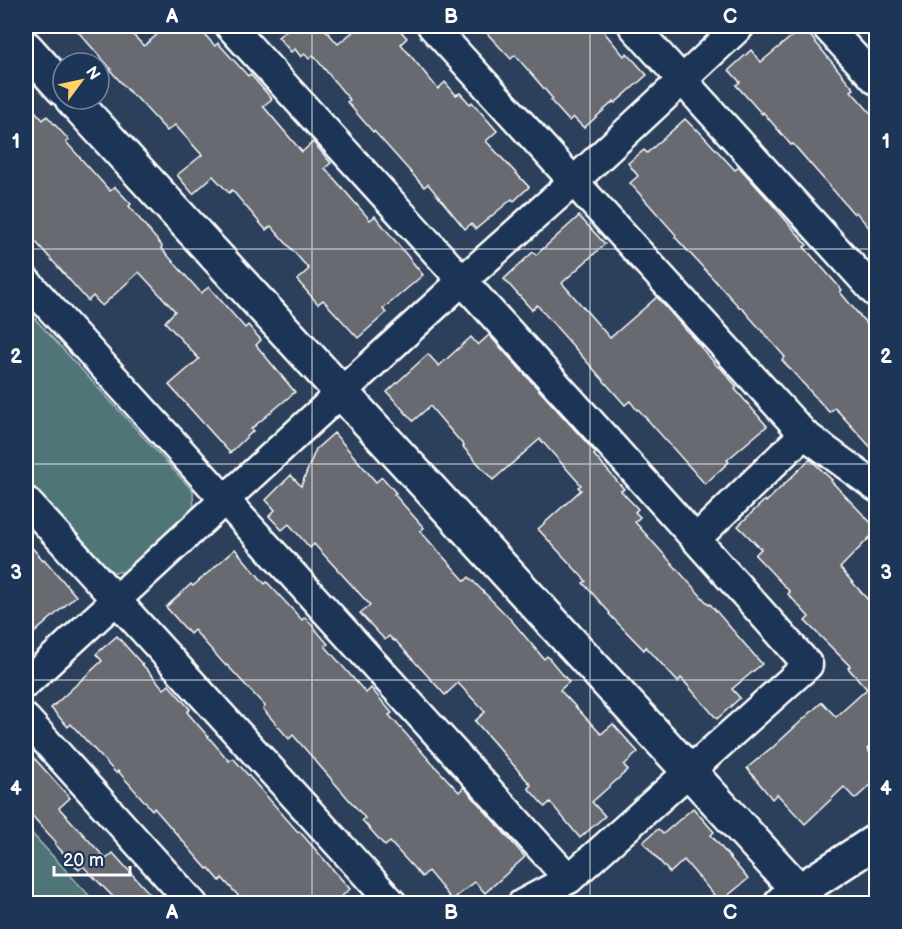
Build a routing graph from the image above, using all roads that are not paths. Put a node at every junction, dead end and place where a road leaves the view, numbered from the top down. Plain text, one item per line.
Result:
1 (230, 26) edge
2 (432, 26) edge
3 (633, 26) edge
4 (741, 26) edge
5 (826, 26) edge
6 (26, 48) edge
7 (51, 76) edge
8 (683, 79) junction
9 (876, 80) edge
10 (83, 111) edge
11 (573, 182) junction
12 (463, 280) junction
13 (26, 281) edge
14 (876, 293) edge
15 (341, 393) junction
16 (804, 434) junction
17 (876, 487) edge
18 (225, 500) junction
19 (26, 501) edge
20 (696, 539) junction
21 (115, 599) junction
22 (26, 682) edge
23 (26, 719) edge
24 (689, 771) junction
25 (876, 841) edge
26 (569, 879) junction
27 (790, 897) edge
28 (193, 903) edge
29 (393, 903) edge
30 (522, 903) edge

1 - 12 street
2 - 11 street
3 - 8 street
4 - 8 street
5 - 9 street
6 - 7 street
8 - 11 street
8 - 14 street
10 - 15 street
11 - 12 street
11 - 16 street
12 - 15 street
12 - 20 street
13 - 18 street
15 - 18 street
15 - 24 street
16 - 17 street
16 - 20 street
18 - 21 street
18 - 26 street
19 - 21 street
20 - 24 street
21 - 22 street
21 - 29 street
23 - 28 street
24 - 26 street
24 - 27 street
25 - 27 street
26 - 30 street

